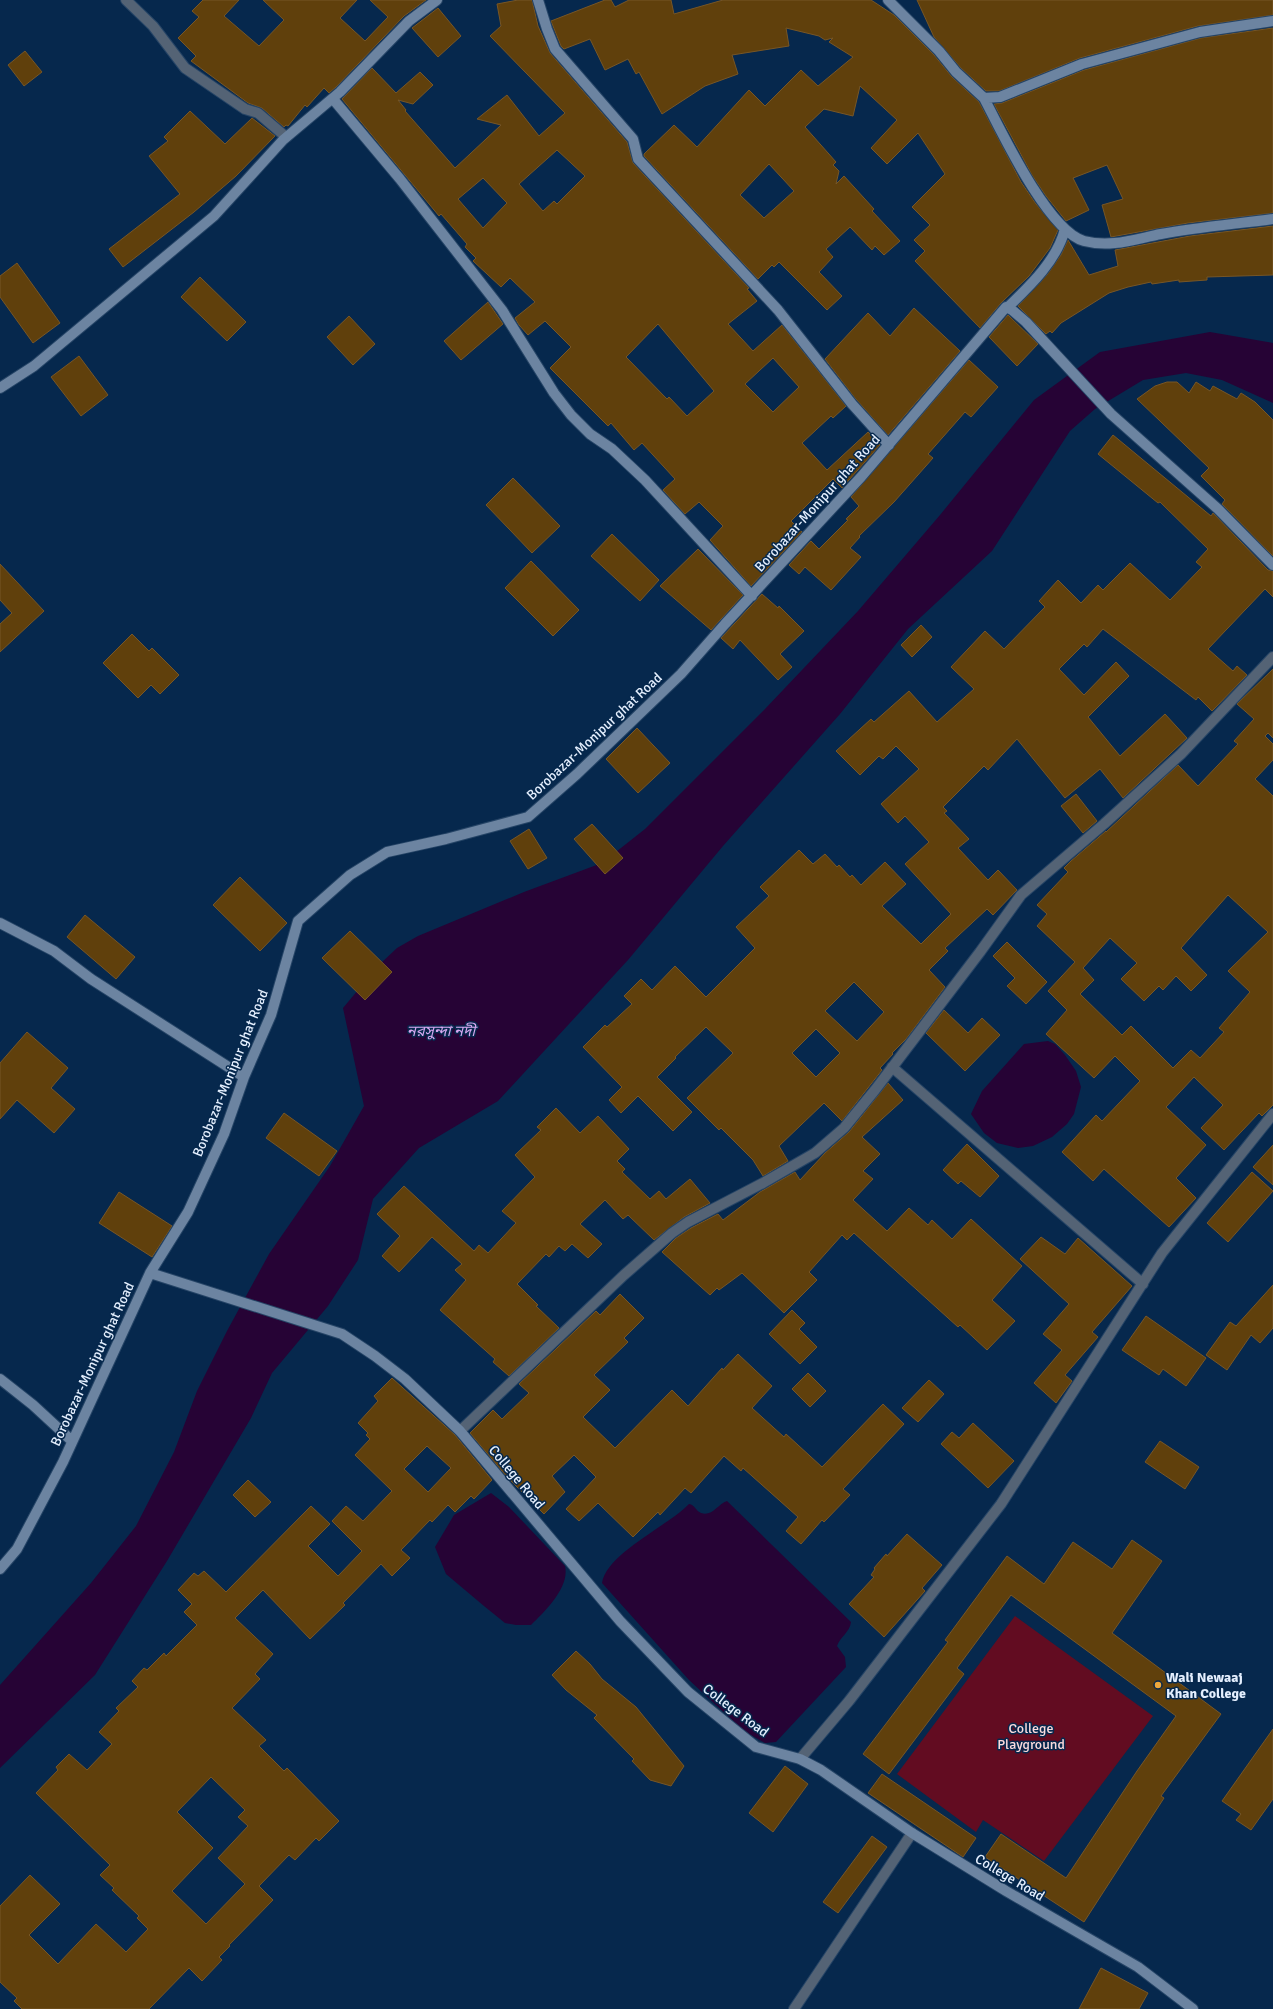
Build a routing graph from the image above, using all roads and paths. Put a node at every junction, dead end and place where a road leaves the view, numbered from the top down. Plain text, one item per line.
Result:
1 (126, 0) edge
2 (437, 0) edge
3 (538, 0) edge
4 (888, 0) edge
5 (1273, 21) edge
6 (984, 98) junction
7 (333, 99) junction
8 (286, 137) junction
9 (1273, 219) edge
10 (1065, 229) junction
11 (1008, 307) junction
12 (0, 388) edge
13 (889, 445) junction
14 (1273, 564) edge
15 (752, 596) junction
16 (1273, 657) edge
17 (0, 923) edge
18 (892, 1067) junction
19 (244, 1077) junction
20 (1273, 1114) edge
21 (150, 1273) junction
22 (1143, 1284) junction
23 (0, 1379) edge
24 (460, 1431) junction
25 (72, 1441) junction
26 (0, 1569) edge
27 (800, 1759) junction
28 (912, 1833) junction
29 (794, 2009) edge
30 (1193, 2009) edge

1 - 8 street
2 - 7 street
3 - 13 street
4 - 6 street
5 - 6 street
6 - 10 street
7 - 8 street
7 - 15 street
8 - 12 street
9 - 10 street
10 - 11 street, Borobazar-Monipur ghat Road
11 - 13 street, Borobazar-Monipur ghat Road
11 - 14 street
13 - 15 street, Borobazar-Monipur ghat Road
15 - 19 street, Borobazar-Monipur ghat Road
16 - 18 street
17 - 19 street
18 - 22 street
18 - 24 street
19 - 21 street, Borobazar-Monipur ghat Road
20 - 22 street
21 - 24 street, College Road
21 - 25 street, Borobazar-Monipur ghat Road
22 - 27 street
23 - 25 street
24 - 27 street, College Road
25 - 26 street, Borobazar-Monipur ghat Road
27 - 28 street, College Road
28 - 29 street
28 - 30 street, College Road

